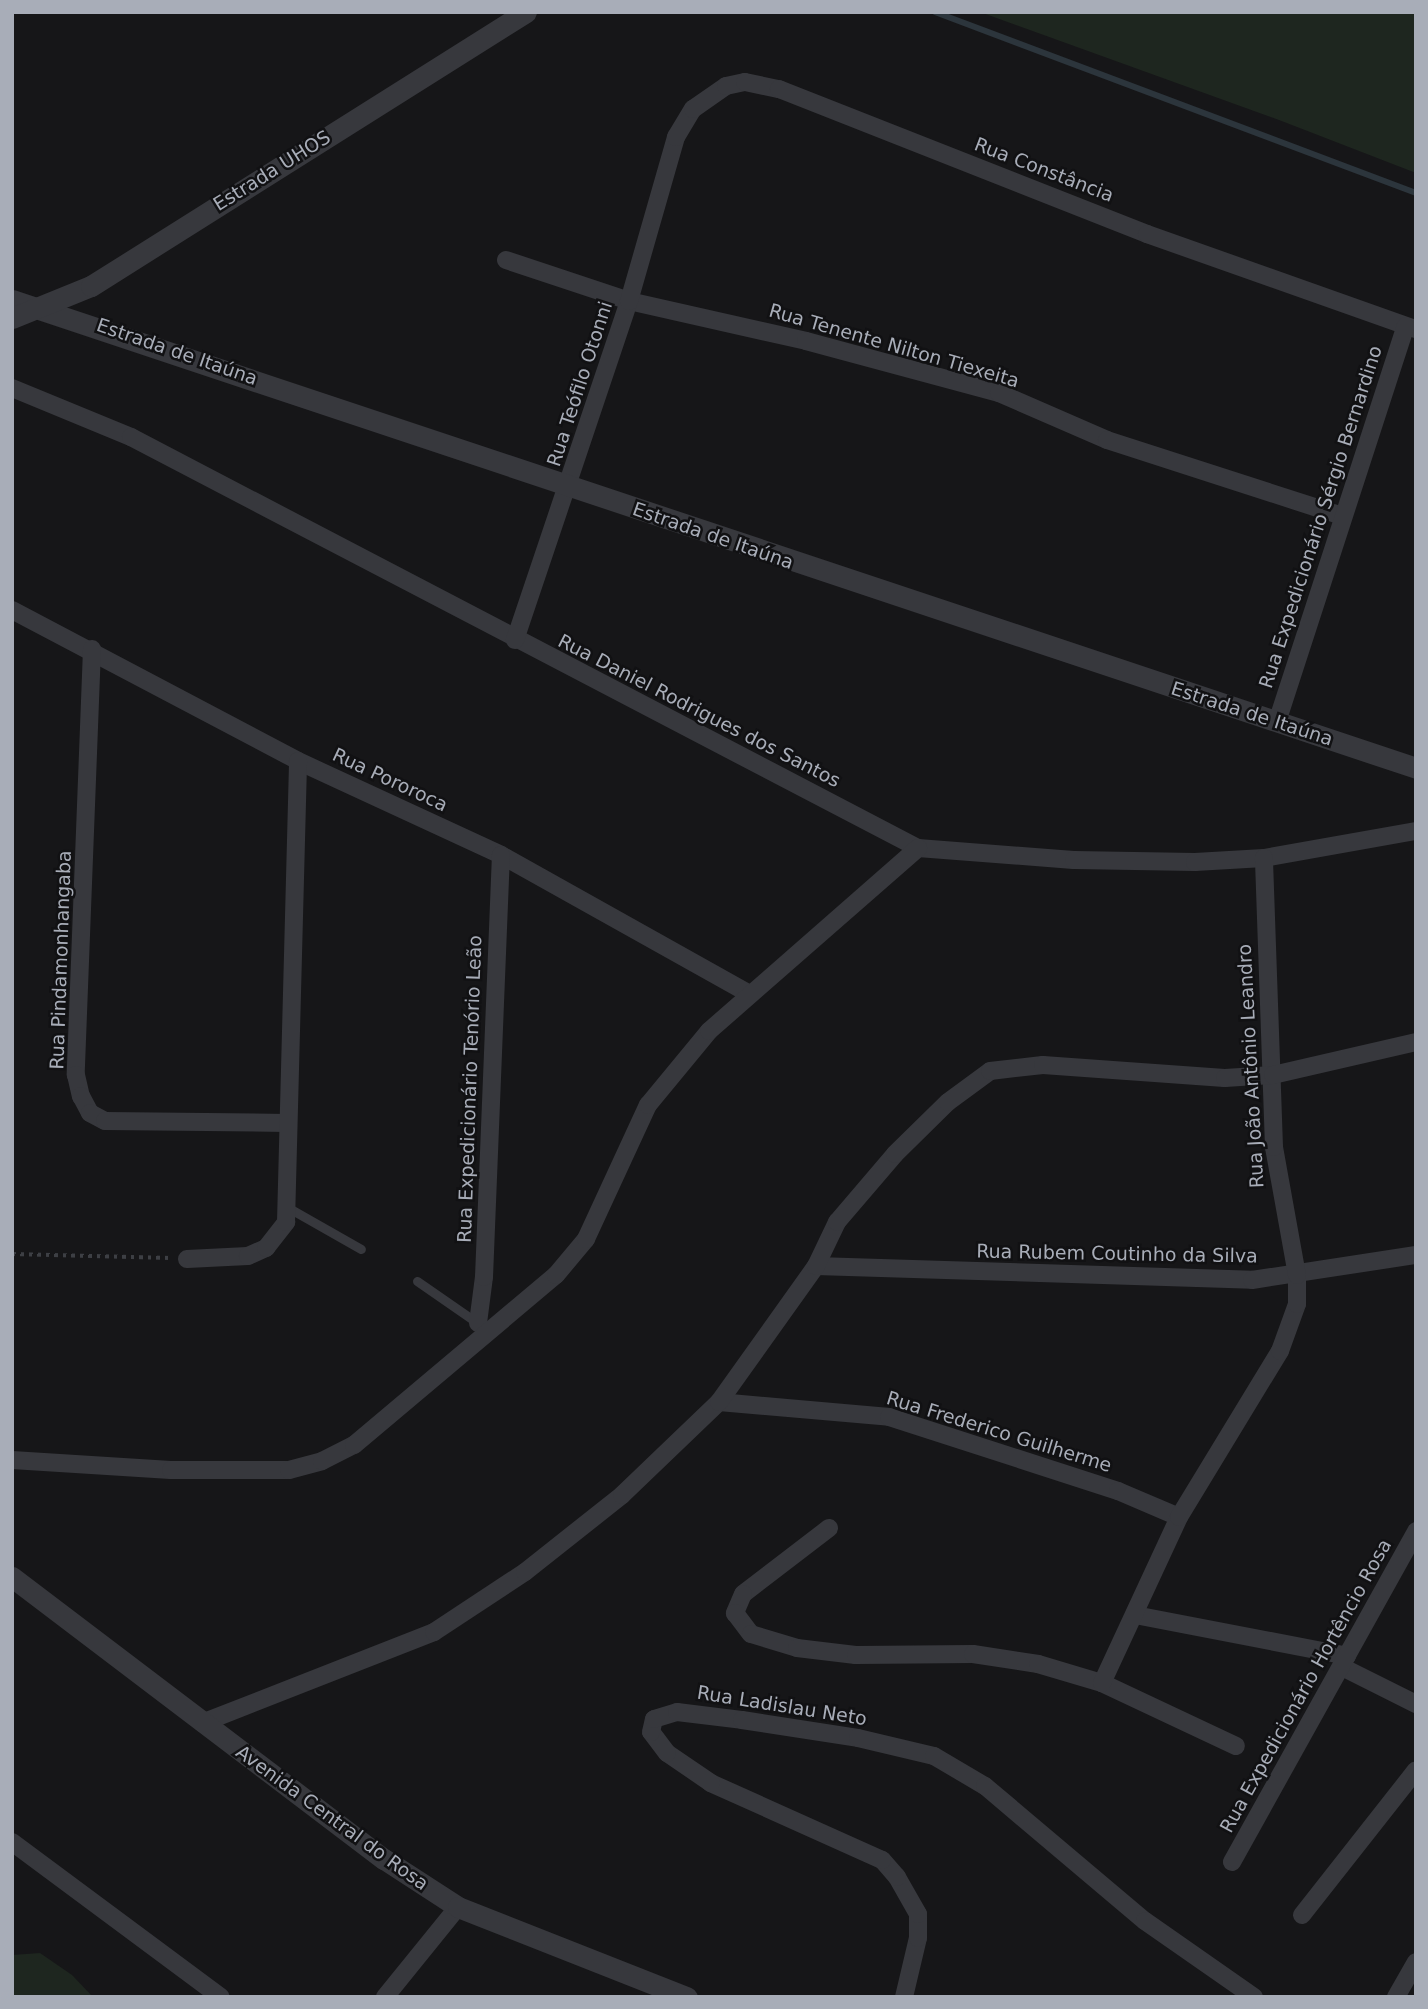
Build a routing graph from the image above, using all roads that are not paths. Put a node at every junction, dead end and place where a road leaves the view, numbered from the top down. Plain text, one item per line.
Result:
1 (526, 12) edge
2 (676, 137) joint
3 (506, 260) dead end
4 (12, 300) edge
5 (629, 301) junction
6 (40, 306) junction
7 (12, 318) edge
8 (1411, 327) edge
9 (12, 388) edge
10 (570, 486) junction
11 (1342, 516) junction
12 (12, 610) edge
13 (515, 640) junction
14 (92, 649) junction
15 (1277, 722) junction
16 (298, 761) junction
17 (1416, 768) edge
18 (1416, 831) edge
19 (918, 848) junction
20 (501, 855) junction
21 (1264, 858) junction
22 (748, 993) junction
23 (1416, 1042) edge
24 (1273, 1075) junction
25 (287, 1123) junction
26 (287, 1207) junction
27 (361, 1249) dead end
28 (1416, 1255) edge
29 (187, 1259) road end
30 (816, 1266) junction
31 (1297, 1275) junction
32 (417, 1281) dead end
33 (483, 1327) junction
34 (719, 1402) junction
35 (12, 1460) edge
36 (1179, 1517) junction
37 (829, 1528) dead end
38 (1416, 1531) edge
39 (12, 1577) edge
40 (1135, 1615) junction
41 (1345, 1662) junction
42 (1102, 1683) junction
43 (1416, 1704) edge
44 (202, 1723) junction
45 (1236, 1746) dead end
46 (1416, 1770) edge
47 (12, 1842) edge
48 (1232, 1862) dead end
49 (458, 1908) junction
50 (1301, 1915) dead end
51 (1416, 1962) edge
52 (221, 1997) edge
53 (385, 1997) edge
54 (687, 1997) edge
55 (904, 1997) edge
56 (1254, 1997) edge
57 (1396, 1997) edge

1 - 6 street, Estrada UHOS
2 - 5 street, Rua Teófilo Otonni
2 - 8 street, Rua Constância
3 - 5 street, Rua Tenente Nilton Tiexeita
4 - 6 street, Estrada de Itaúna
5 - 10 street, Rua Teófilo Otonni
5 - 11 street, Rua Tenente Nilton Tiexeita
6 - 7 street, Estrada UHOS
6 - 10 street, Estrada de Itaúna
8 - 11 street, Rua Expedicionário Sérgio Bernardino
9 - 13 street, Rua Daniel Rodrigues dos Santos
10 - 13 street, Rua Teófilo Otonni
10 - 15 street, Estrada de Itaúna
11 - 15 street, Rua Expedicionário Sérgio Bernardino
12 - 14 street, Rua Pororoca
13 - 19 street, Rua Daniel Rodrigues dos Santos
14 - 16 street, Rua Pororoca
14 - 25 street, Rua Pindamonhangaba
15 - 17 street, Estrada de Itaúna
16 - 20 street, Rua Pororoca
16 - 25 street
18 - 21 street, Rua Daniel Rodrigues dos Santos
19 - 21 street, Rua Daniel Rodrigues dos Santos
19 - 22 street
20 - 22 street, Rua Pororoca
20 - 33 street, Rua Expedicionário Tenório Leão
21 - 24 street, Rua João Antônio Leandro
22 - 33 street
23 - 24 street
24 - 30 street
24 - 31 street, Rua João Antônio Leandro
25 - 26 street
26 - 27 lane
26 - 29 street
28 - 31 street, Rua Rubem Coutinho da Silva
30 - 31 street, Rua Rubem Coutinho da Silva
30 - 34 street
31 - 36 street, Rua João Antônio Leandro
32 - 33 lane
33 - 35 street
34 - 36 street, Rua Frederico Guilherme
34 - 44 street
36 - 40 street, Rua João Antônio Leandro
37 - 42 street
38 - 41 street, Rua Expedicionário Hortêncio Rosa
39 - 44 street, Avenida Central do Rosa
40 - 41 street
40 - 42 street, Rua João Antônio Leandro
41 - 43 street
41 - 48 street, Rua Expedicionário Hortêncio Rosa
42 - 45 street
44 - 49 street, Avenida Central do Rosa
46 - 50 street
47 - 52 street
49 - 53 street
49 - 54 street, Avenida Central do Rosa
51 - 57 street
55 - 56 street, Rua Ladislau Neto

